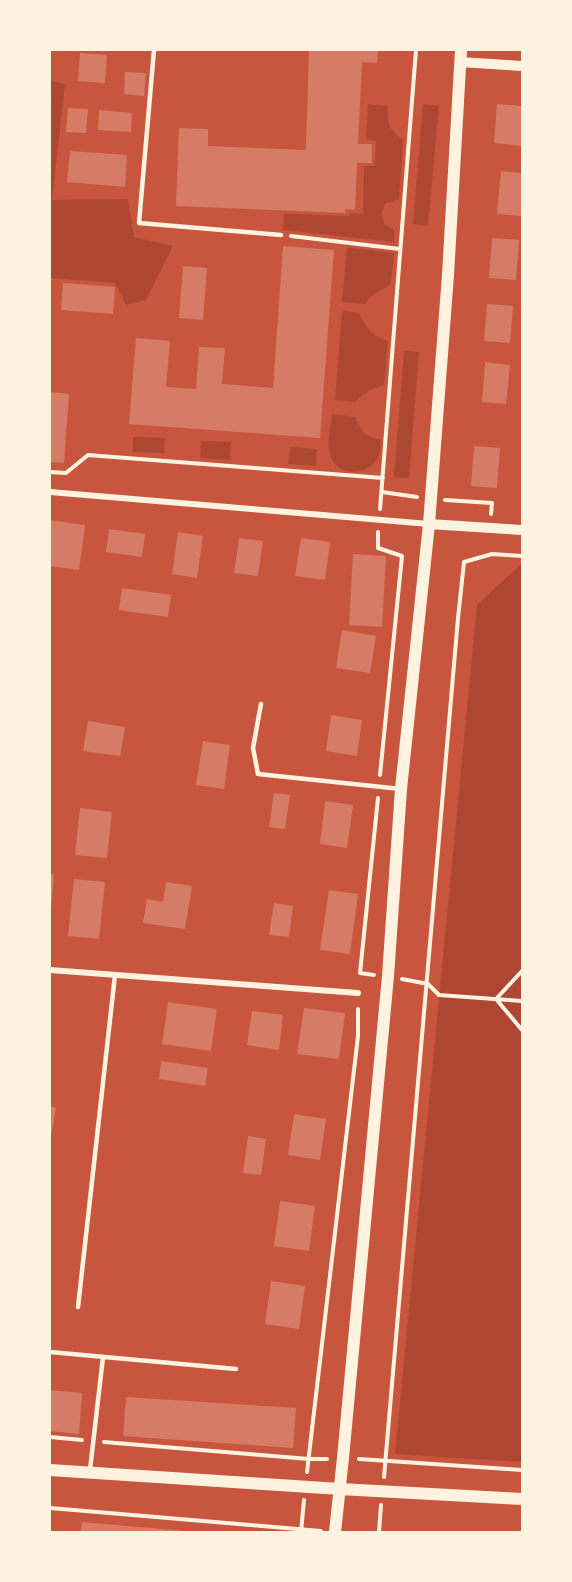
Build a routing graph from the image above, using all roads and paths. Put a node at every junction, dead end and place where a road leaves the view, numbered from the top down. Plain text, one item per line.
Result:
1 (154, 50) edge
2 (416, 50) edge
3 (461, 56) edge
4 (522, 66) edge
5 (281, 235) joint
6 (400, 249) junction
7 (50, 472) edge
8 (383, 478) junction
9 (50, 492) edge
10 (379, 519) junction
11 (429, 524) junction
12 (522, 530) edge
13 (522, 556) edge
14 (261, 704) dead end
15 (379, 787) junction
16 (401, 789) junction
17 (50, 970) edge
18 (522, 971) edge
19 (115, 975) junction
20 (388, 976) junction
21 (428, 984) junction
22 (358, 993) dead end
23 (496, 999) junction
24 (522, 1001) edge
25 (358, 1009) dead end
26 (522, 1030) edge
27 (78, 1307) dead end
28 (50, 1352) edge
29 (103, 1357) junction
30 (236, 1369) dead end
31 (50, 1437) edge
32 (85, 1440) dead end
33 (97, 1441) dead end
34 (344, 1458) junction
35 (309, 1459) junction
36 (386, 1461) junction
37 (50, 1470) edge
38 (522, 1470) edge
39 (90, 1473) junction
40 (305, 1487) junction
41 (340, 1489) junction
42 (383, 1492) junction
43 (522, 1499) edge
44 (50, 1508) edge
45 (301, 1530) edge
46 (322, 1531) edge
47 (335, 1533) edge
48 (379, 1533) edge

1 - 5 lane
2 - 6 path
3 - 4 street
3 - 11 main road
5 - 6 path
6 - 8 path
7 - 8 path
8 - 10 path
9 - 10 street
10 - 11 street
10 - 15 path
11 - 12 street
11 - 16 main road
13 - 21 path
14 - 15 lane
15 - 16 lane
15 - 20 path
16 - 20 main road
17 - 19 street
18 - 23 path
19 - 22 street
19 - 27 lane
20 - 21 path
20 - 34 main road
21 - 23 path
21 - 36 path
23 - 24 path
23 - 26 path
25 - 35 path
28 - 29 lane
29 - 30 lane
29 - 39 lane
31 - 32 path
33 - 35 path
34 - 35 path
34 - 36 path
34 - 41 main road
35 - 40 path
36 - 38 path
36 - 42 path
37 - 39 main road
39 - 40 main road
40 - 41 main road
40 - 45 path
41 - 42 main road
41 - 47 main road
42 - 43 main road
42 - 48 path
44 - 45 path
45 - 46 path

